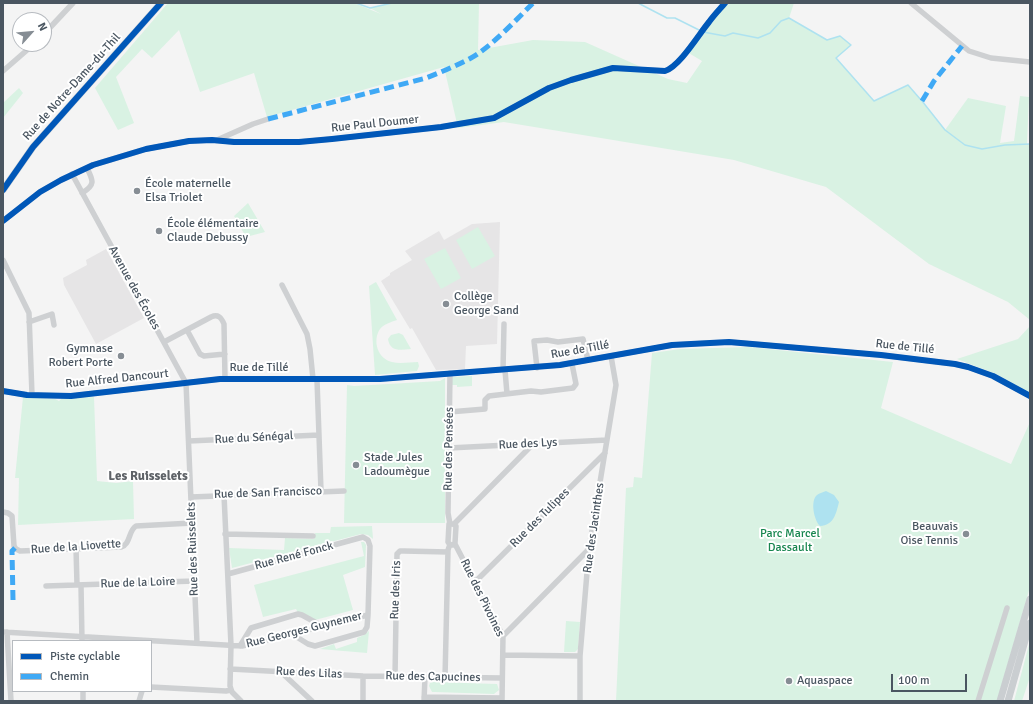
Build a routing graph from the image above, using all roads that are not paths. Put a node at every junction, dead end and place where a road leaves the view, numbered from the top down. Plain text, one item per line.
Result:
1 (74, 3) edge
2 (161, 3) edge
3 (725, 3) edge
4 (911, 3) edge
5 (52, 26) edge
6 (25, 52) edge
7 (1030, 62) edge
8 (3, 71) edge
9 (268, 119) dead end
10 (217, 141) junction
11 (87, 168) junction
12 (72, 174) junction
13 (3, 190) edge
14 (82, 193) junction
15 (3, 221) edge
16 (3, 260) edge
17 (282, 285) dead end
18 (29, 322) junction
19 (504, 324) dead end
20 (54, 326) dead end
21 (187, 330) junction
22 (164, 342) junction
23 (225, 354) junction
24 (611, 356) junction
25 (588, 360) junction
26 (572, 364) junction
27 (537, 368) junction
28 (504, 370) junction
29 (450, 374) junction
30 (225, 379) junction
31 (315, 380) junction
32 (186, 383) junction
33 (3, 391) edge
34 (506, 394) junction
35 (32, 395) junction
36 (1030, 396) edge
37 (449, 412) junction
38 (319, 435) junction
39 (607, 440) junction
40 (189, 442) junction
41 (533, 444) junction
42 (449, 448) junction
43 (605, 453) junction
44 (321, 491) junction
45 (344, 491) dead end
46 (224, 495) junction
47 (191, 497) junction
48 (3, 512) edge
49 (192, 523) junction
50 (452, 524) junction
51 (226, 534) junction
52 (313, 536) dead end
53 (361, 537) joint
54 (452, 544) junction
55 (76, 548) junction
56 (590, 549) junction
57 (448, 552) junction
58 (228, 574) junction
59 (194, 581) junction
60 (475, 582) junction
61 (79, 585) junction
62 (46, 586) dead end
63 (1030, 599) edge
64 (1007, 608) dead end
65 (368, 615) junction
66 (1030, 623) edge
67 (322, 626) junction
68 (5, 632) edge
69 (292, 634) junction
70 (503, 636) junction
71 (82, 639) edge
72 (111, 640) edge
73 (152, 641) edge
74 (197, 643) junction
75 (231, 645) junction
76 (240, 646) junction
77 (503, 655) junction
78 (580, 656) junction
79 (230, 669) junction
80 (281, 672) junction
81 (363, 676) junction
82 (395, 677) junction
83 (425, 677) junction
84 (446, 678) junction
85 (502, 678) junction
86 (1014, 678) junction
87 (152, 687) edge
88 (231, 690) junction
89 (424, 699) edge
90 (502, 699) edge
91 (11, 701) edge
92 (241, 701) edge
93 (312, 701) edge
94 (363, 701) edge
95 (580, 701) edge
96 (978, 701) edge
97 (1000, 701) edge
98 (1008, 701) edge
99 (1011, 701) edge

1 - 5 street
2 - 13 main road, Rue de Notre-Dame-du-Thil
3 - 10 street, Rue Paul Doumer
4 - 7 street
6 - 8 street
9 - 10 street
10 - 11 street, Rue Paul Doumer
11 - 12 street, Rue Paul Doumer
11 - 14 street
12 - 14 street, Avenue des Écoles
12 - 15 street, Rue Paul Doumer
14 - 22 street, Avenue des Écoles
16 - 18 street
17 - 31 street
18 - 20 street
18 - 35 street
19 - 28 street
21 - 22 street
21 - 23 street
21 - 23 street
22 - 32 street, Avenue des Écoles
23 - 30 street
24 - 25 street, Rue de Tillé
24 - 36 street, Rue de Tillé
24 - 39 street, Rue des Jacinthes
25 - 26 street, Rue de Tillé
25 - 27 street
26 - 27 street, Rue de Tillé
26 - 34 street
27 - 28 street, Rue de Tillé
28 - 29 street, Rue de Tillé
28 - 34 street
29 - 31 street, Rue de Tillé
29 - 37 street, Rue des Pensées
30 - 31 street, Rue de Tillé
30 - 32 street, Rue de Tillé
31 - 38 street
32 - 35 street, Rue Alfred Dancourt
32 - 40 street, Rue des Ruisselets
33 - 35 street, Rue Alfred Dancourt
34 - 37 street
37 - 42 street, Rue des Pensées
38 - 40 street, Rue du Sénégal
38 - 44 street
39 - 41 street, Rue des Lys
39 - 43 street, Rue des Jacinthes
40 - 47 street, Rue des Ruisselets
41 - 42 street, Rue des Lys
41 - 50 street
42 - 50 street, Rue des Pensées
43 - 56 street, Rue des Jacinthes
43 - 60 street, Rue des Tulipes
44 - 45 street, Rue de San Francisco
44 - 46 street, Rue de San Francisco
46 - 47 street, Rue de San Francisco
46 - 51 street
47 - 49 street, Rue des Ruisselets
48 - 55 street, Rue de la Liovette
49 - 55 street, Rue de la Liovette
49 - 59 street, Rue des Ruisselets
50 - 54 street, Rue des Pensées
51 - 52 street
51 - 58 street
53 - 58 street, Rue René Fonck
53 - 65 street, Rue Georges Guynemer
54 - 57 street, Rue des Pensées
54 - 60 street, Rue des Pivoines
55 - 61 street
56 - 70 street
56 - 78 street, Rue des Jacinthes
57 - 82 street, Rue des Iris
57 - 84 street, Rue des Pensées
58 - 75 street
59 - 61 street, Rue de la Loire
59 - 74 street, Rue des Ruisselets
60 - 70 street, Rue des Pivoines
61 - 62 street, Rue de la Loire
61 - 71 street
63 - 97 main road
64 - 96 street
65 - 67 street, Rue Georges Guynemer
65 - 69 street
66 - 86 main road
67 - 69 street, Rue Georges Guynemer
67 - 76 street
68 - 71 street, Rue Georges Guynemer
68 - 91 street
69 - 76 street, Rue Georges Guynemer
70 - 77 street, Rue des Pivoines
71 - 72 street, Rue Georges Guynemer
73 - 74 street, Rue Georges Guynemer
74 - 75 street, Rue Georges Guynemer
75 - 76 street, Rue Georges Guynemer
75 - 79 street
77 - 78 street
77 - 85 street, Rue des Pivoines
78 - 95 street, Rue des Jacinthes
79 - 80 street, Rue des Lilas
79 - 88 street
80 - 81 street, Rue des Lilas
80 - 93 street
81 - 82 street, Rue des Capucines
81 - 94 street
82 - 83 street, Rue des Capucines
83 - 84 street, Rue des Capucines
83 - 89 street
84 - 85 street, Rue des Capucines
85 - 90 street, Rue des Pivoines
86 - 98 main road
86 - 99 main road
87 - 88 street
88 - 92 street
89 - 90 street, Rue des Capucines

